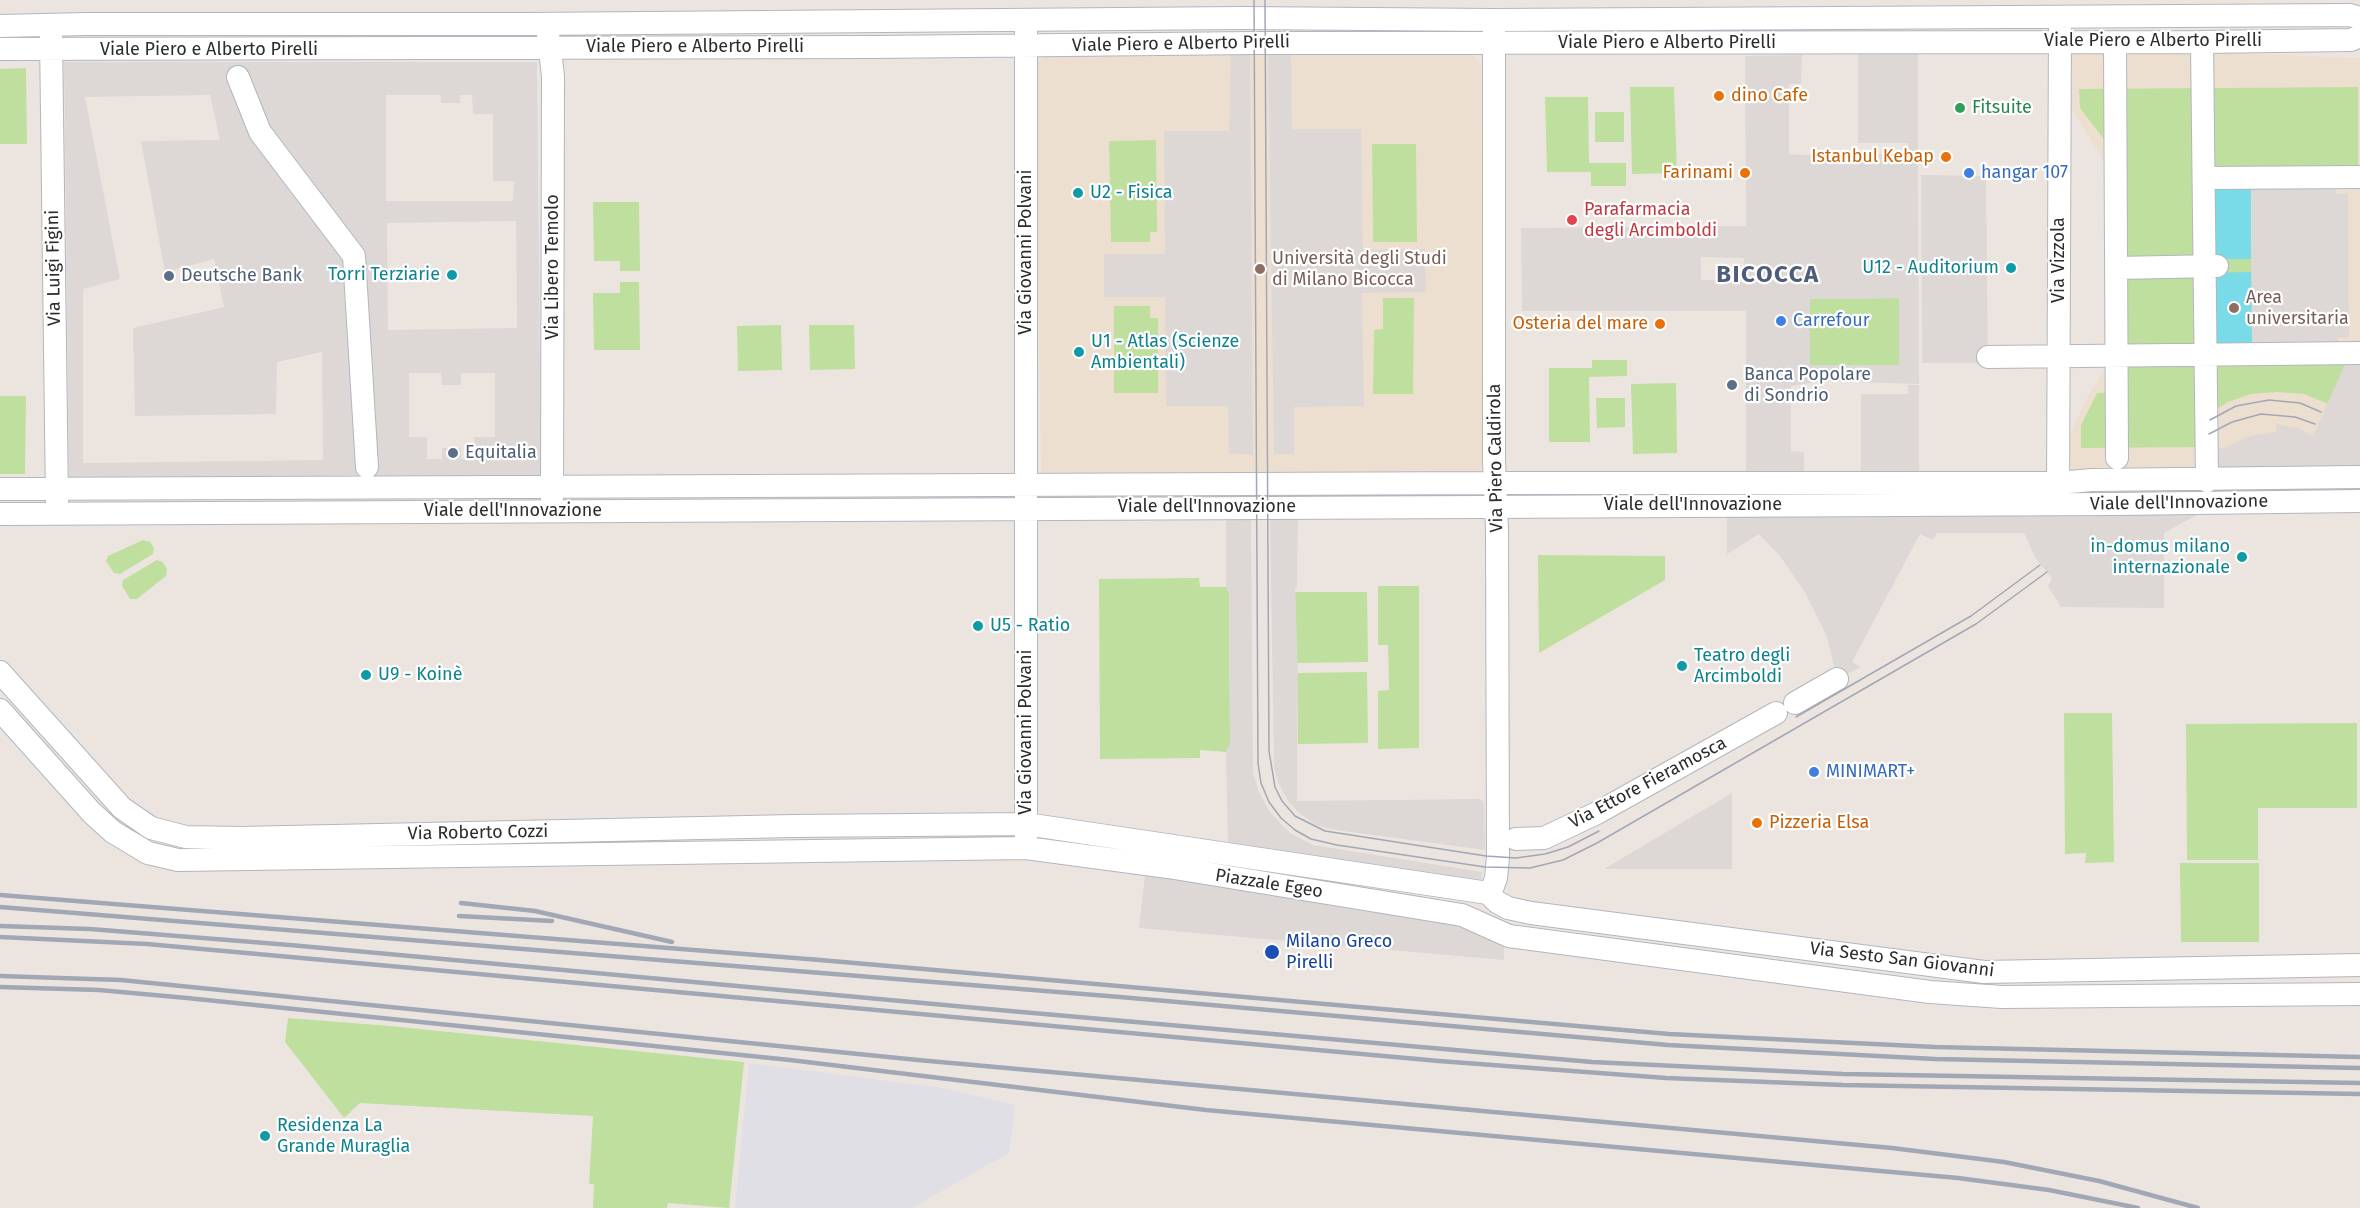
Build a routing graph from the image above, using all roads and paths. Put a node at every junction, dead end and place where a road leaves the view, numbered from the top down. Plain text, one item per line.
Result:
1 (1241, 9) edge
2 (1276, 9) edge
3 (2060, 15) junction
4 (2360, 18) edge
5 (1026, 19) junction
6 (1494, 20) junction
7 (51, 24) junction
8 (548, 24) junction
9 (0, 26) edge
10 (2360, 36) edge
11 (2060, 41) junction
12 (2115, 42) junction
13 (2202, 42) junction
14 (1261, 43) junction
15 (1494, 44) junction
16 (1026, 45) junction
17 (548, 48) junction
18 (0, 49) edge
19 (51, 50) junction
20 (238, 78) dead end
21 (2360, 177) edge
22 (2204, 178) junction
23 (2211, 266) junction
24 (2116, 268) junction
25 (2360, 353) edge
26 (2116, 356) junction
27 (2206, 356) junction
28 (1988, 357) dead end
29 (2058, 357) junction
30 (2117, 458) dead end
31 (367, 467) dead end
32 (2360, 477) edge
33 (2207, 480) junction
34 (1495, 483) junction
35 (1026, 485) junction
36 (552, 487) junction
37 (57, 488) junction
38 (0, 489) edge
39 (2058, 494) junction
40 (2360, 501) edge
41 (1496, 506) junction
42 (1026, 508) junction
43 (552, 511) junction
44 (57, 512) junction
45 (0, 514) edge
46 (0, 672) edge
47 (1837, 679) dead end
48 (0, 710) edge
49 (1026, 824) junction
50 (1516, 839) dead end
51 (1026, 848) junction
52 (1488, 893) junction
53 (1509, 936) joint
54 (2360, 965) edge
55 (2360, 994) edge

1 - 2 street, Viale Piero e Alberto Pirelli
1 - 5 street, Viale Piero e Alberto Pirelli
1 - 14 street
2 - 6 street, Viale Piero e Alberto Pirelli
2 - 14 street
3 - 4 street, Viale Piero e Alberto Pirelli
3 - 6 street, Viale Piero e Alberto Pirelli
3 - 11 street, Via Vizzola
5 - 8 street, Viale Piero e Alberto Pirelli
5 - 16 street, Via Giovanni Polvani
6 - 15 street, Via Piero Caldirola
7 - 8 street, Viale Piero e Alberto Pirelli
7 - 9 street, Viale Piero e Alberto Pirelli
7 - 19 street, Via Luigi Figini
8 - 17 street, Via Libero Temolo
10 - 13 street, Viale Piero e Alberto Pirelli
11 - 12 street, Viale Piero e Alberto Pirelli
11 - 15 street, Viale Piero e Alberto Pirelli
11 - 29 street, Via Vizzola
12 - 13 street, Viale Piero e Alberto Pirelli
12 - 24 street
13 - 22 street, Viale dell'Innovazione
14 - 15 street, Viale Piero e Alberto Pirelli
14 - 16 street, Viale Piero e Alberto Pirelli
15 - 34 street, Via Piero Caldirola
16 - 17 street, Viale Piero e Alberto Pirelli
16 - 35 street, Via Giovanni Polvani
17 - 19 street, Viale Piero e Alberto Pirelli
17 - 36 street, Via Libero Temolo
18 - 19 street, Viale Piero e Alberto Pirelli
19 - 37 street, Via Luigi Figini
20 - 31 street
21 - 22 street
22 - 23 street, Viale dell'Innovazione
23 - 24 street
23 - 27 street, Viale dell'Innovazione
24 - 26 street
25 - 27 street
26 - 27 street
26 - 29 street
26 - 30 street
27 - 33 street, Viale dell'Innovazione
28 - 29 street
29 - 39 street, Via Vizzola
32 - 33 street, Viale dell'Innovazione
33 - 39 street, Viale dell'Innovazione
34 - 35 street, Viale dell'Innovazione
34 - 39 street, Viale dell'Innovazione
34 - 41 street, Via Piero Caldirola
35 - 36 street, Viale dell'Innovazione
35 - 42 street
36 - 37 street, Viale dell'Innovazione
36 - 43 street, Via Libero Temolo
37 - 38 street, Viale dell'Innovazione
37 - 44 street, Via Luigi Figini
39 - 40 street, Viale dell'Innovazione
39 - 41 street, Viale dell'Innovazione
41 - 42 street, Viale dell'Innovazione
41 - 52 street, Via Piero Caldirola
42 - 43 street, Viale dell'Innovazione
42 - 49 street, Via Giovanni Polvani
43 - 44 street, Viale dell'Innovazione
44 - 45 street, Viale dell'Innovazione
46 - 49 street, Via Roberto Cozzi
47 - 50 street, Via Ettore Fieramosca
48 - 51 street, Via Roberto Cozzi
49 - 51 street, Via Giovanni Polvani
49 - 52 street, Piazzale Egeo
51 - 53 street, Piazzale Egeo
52 - 54 street, Via Sesto San Giovanni
53 - 55 street, Via Sesto San Giovanni

